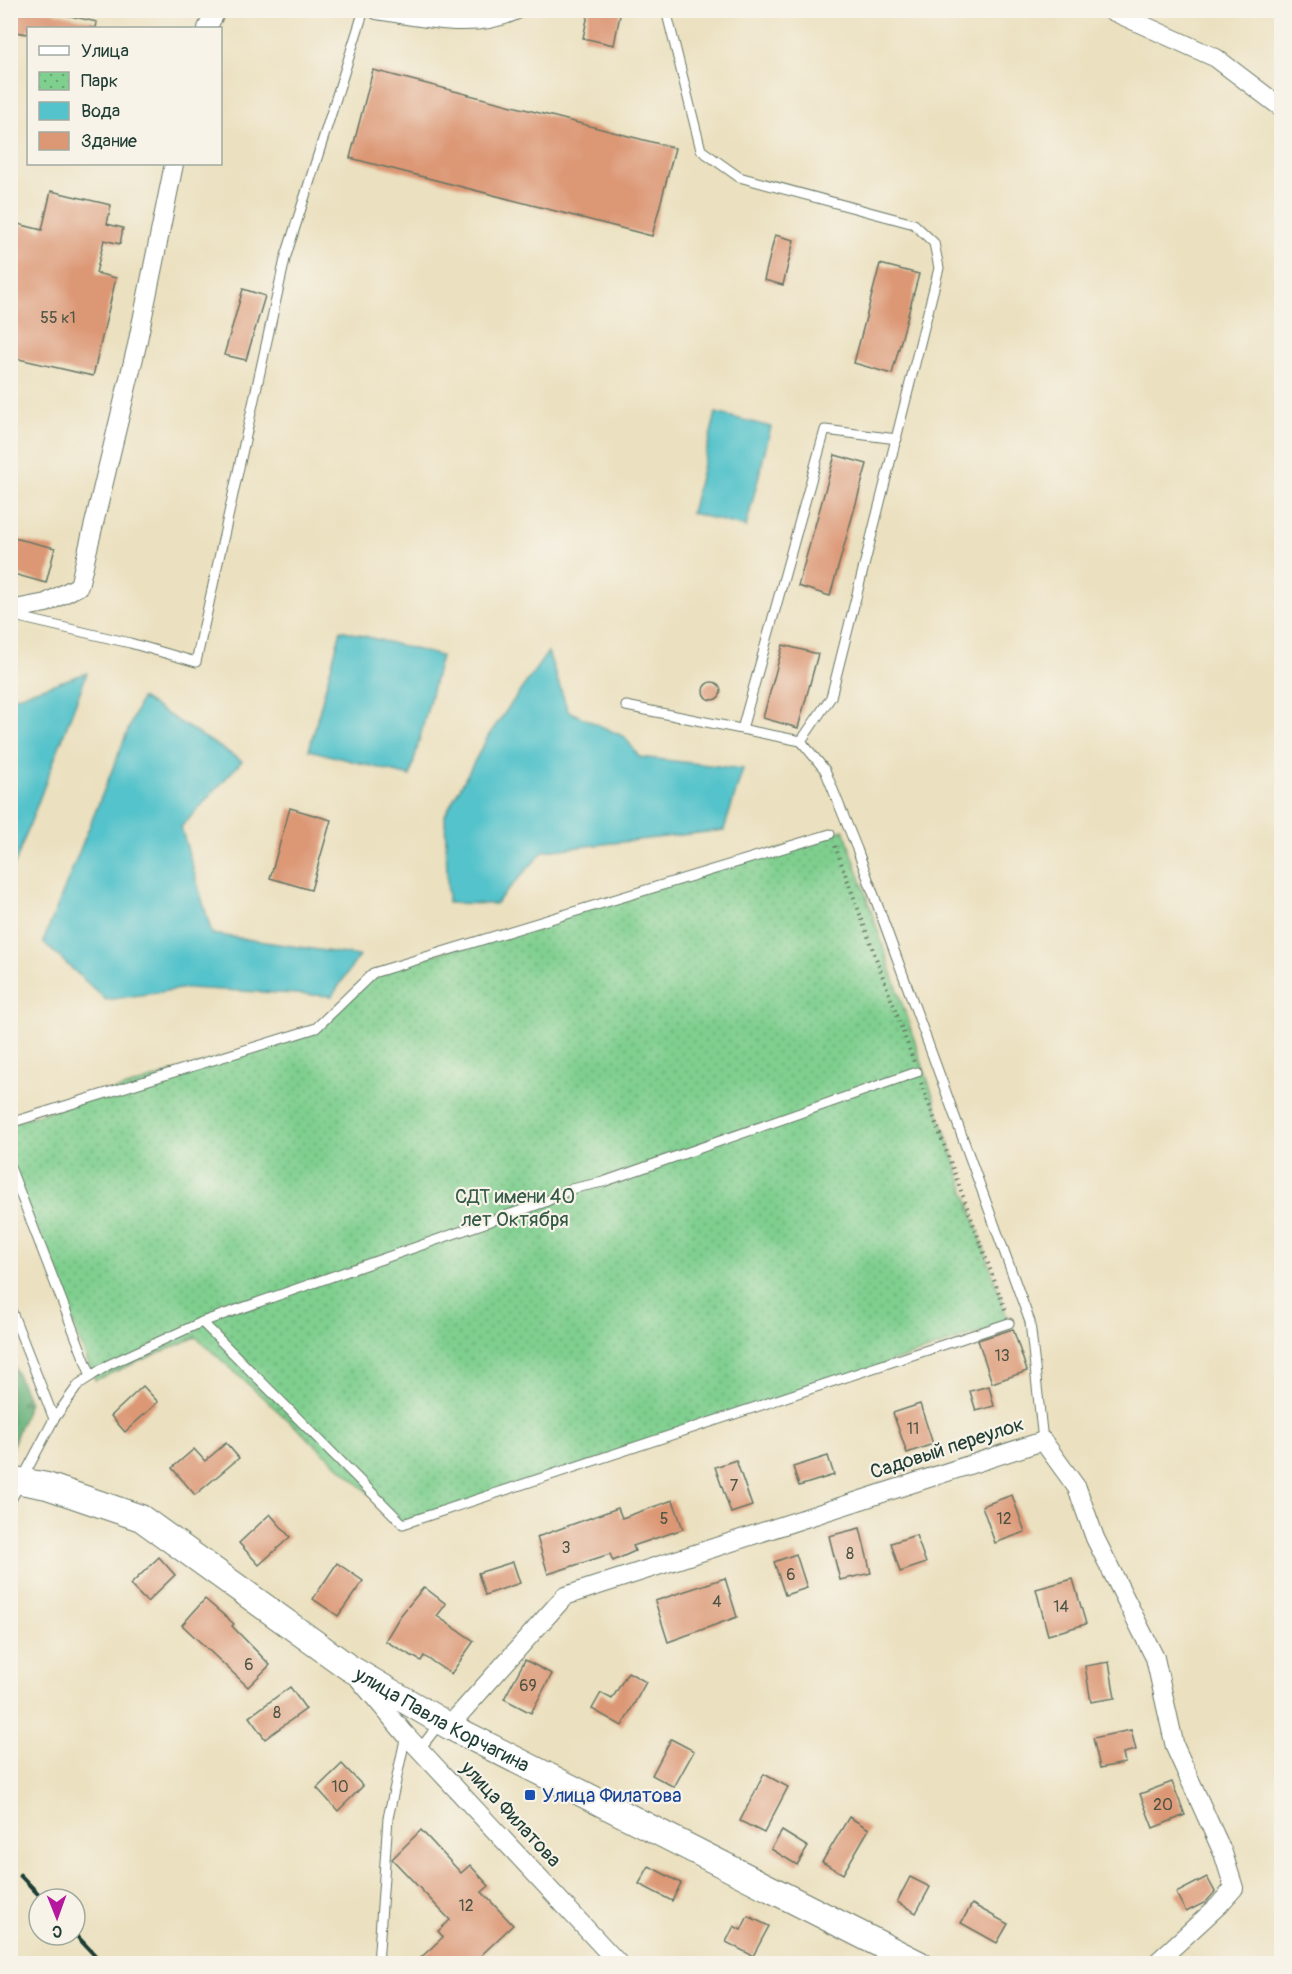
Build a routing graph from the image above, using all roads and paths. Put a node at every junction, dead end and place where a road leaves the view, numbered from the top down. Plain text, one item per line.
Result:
1 (217, 10) edge
2 (364, 10) edge
3 (377, 10) edge
4 (517, 10) edge
5 (666, 10) edge
6 (1110, 10) edge
7 (208, 27) edge
8 (1281, 108) edge
9 (174, 165) edge
10 (897, 439) junction
11 (10, 610) edge
12 (10, 615) edge
13 (626, 706) dead end
14 (742, 729) junction
15 (801, 741) junction
16 (830, 834) dead end
17 (917, 1072) dead end
18 (10, 1124) edge
19 (10, 1167) edge
20 (10, 1307) edge
21 (202, 1322) junction
22 (1009, 1323) dead end
23 (91, 1376) junction
24 (54, 1419) junction
25 (1043, 1441) junction
26 (14, 1487) edge
27 (348, 1666) junction
28 (445, 1723) junction
29 (406, 1735) junction
30 (419, 1749) junction
31 (378, 1964) edge
32 (619, 1964) edge
33 (919, 1964) edge
34 (1155, 1964) edge

1 - 7 street
2 - 12 lane
3 - 4 street
5 - 10 lane
6 - 8 street
9 - 11 street
10 - 14 lane
10 - 15 lane
13 - 14 lane
14 - 15 lane
15 - 25 lane
16 - 18 lane
17 - 21 lane
19 - 23 lane
20 - 24 lane
21 - 22 lane
21 - 23 lane
23 - 24 lane
24 - 26 lane
25 - 28 street, Садовый переулок
25 - 34 street, Садовый переулок
26 - 27 main road, улица Павла Корчагина
27 - 28 main road, улица Павла Корчагина
27 - 29 street, улица Филатова
28 - 30 lane
28 - 33 main road, улица Павла Корчагина
29 - 30 street, улица Филатова
29 - 31 lane
30 - 32 street, улица Филатова

